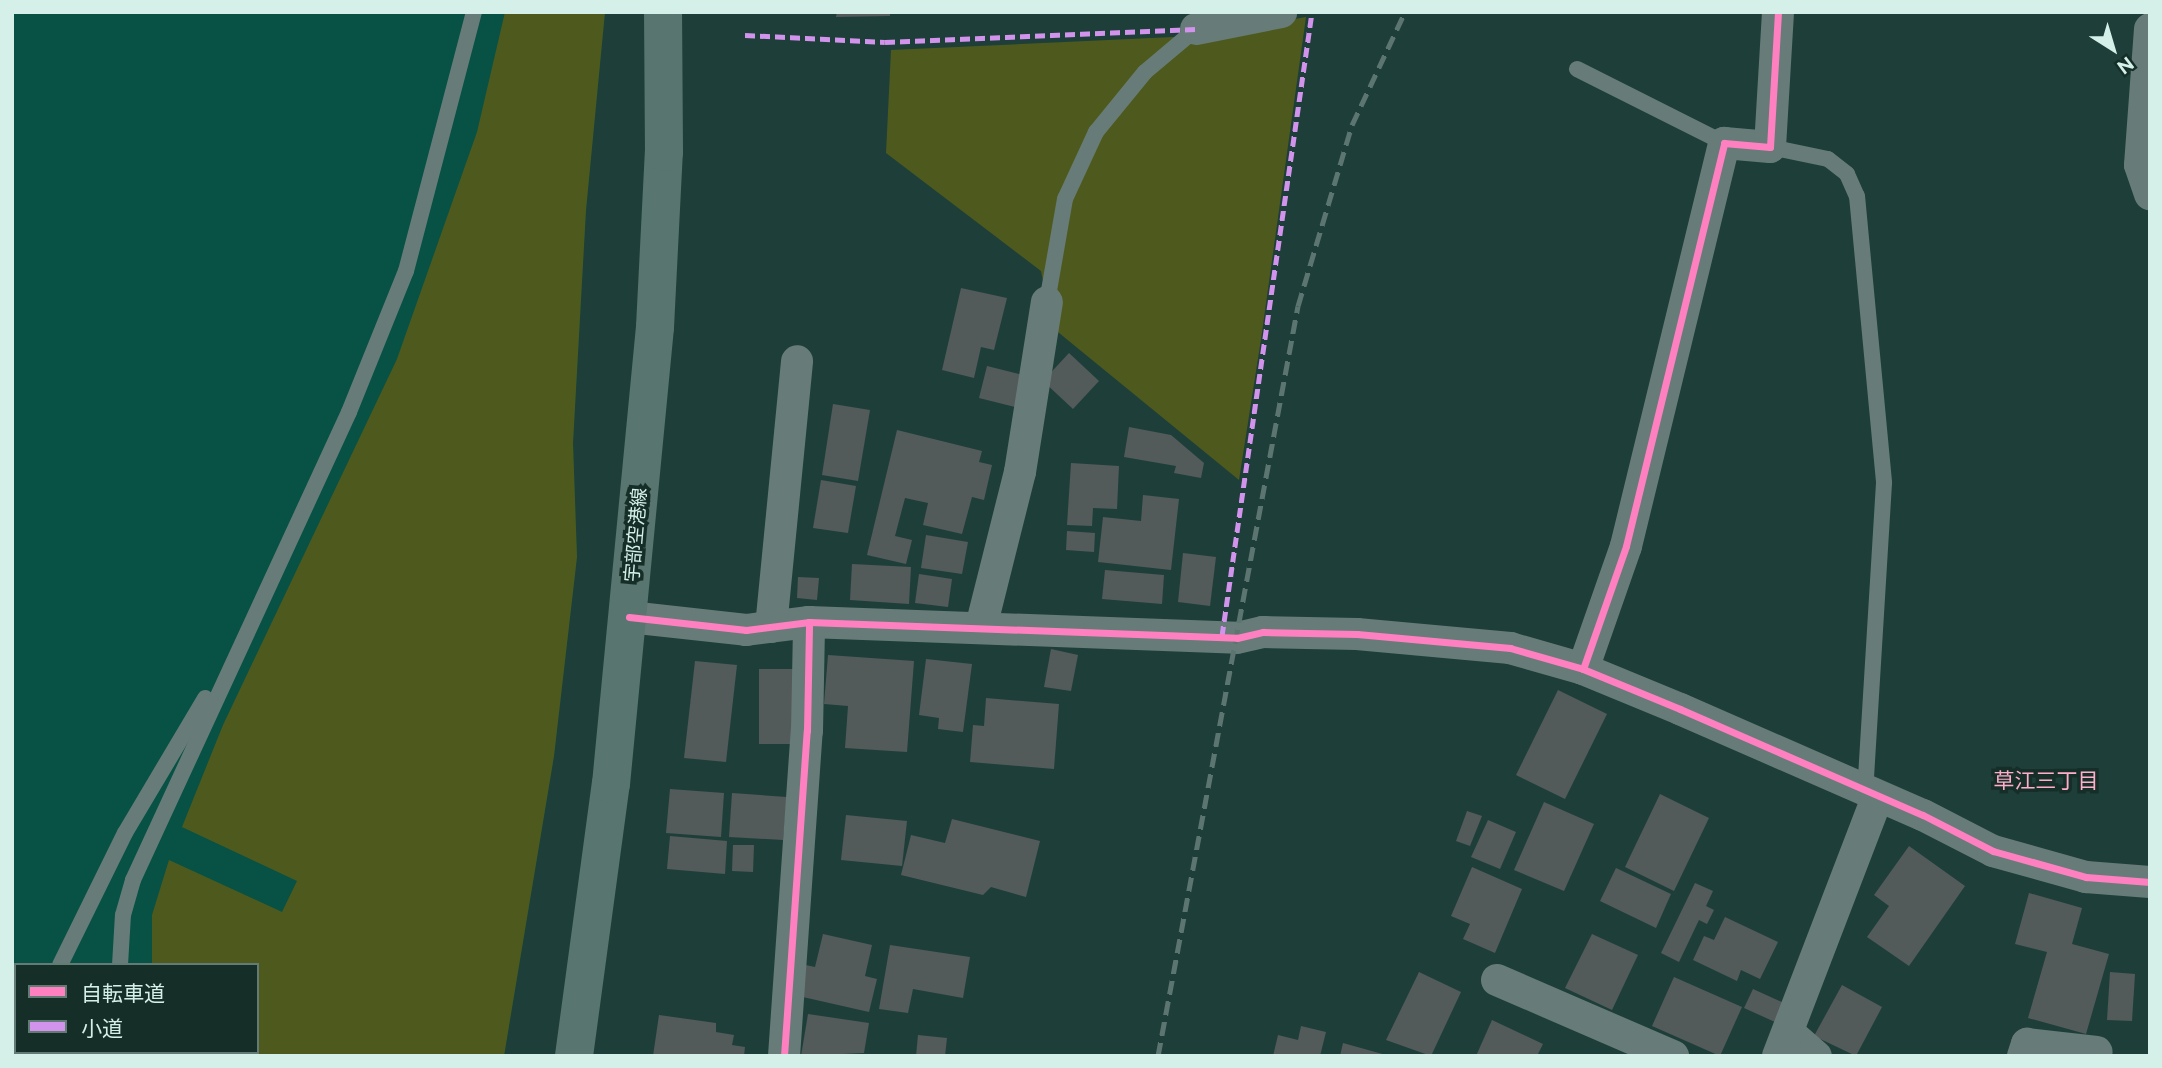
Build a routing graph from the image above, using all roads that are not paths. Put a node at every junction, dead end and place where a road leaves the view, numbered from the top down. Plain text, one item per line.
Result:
1 (474, 12) edge
2 (663, 12) edge
3 (1281, 12) edge
4 (1778, 12) edge
5 (1196, 29) joint
6 (2150, 29) edge
7 (1577, 69) dead end
8 (1724, 143) junction
9 (1770, 147) junction
10 (2150, 194) edge
11 (1047, 302) joint
12 (797, 361) dead end
13 (629, 617) junction
14 (809, 622) junction
15 (771, 627) junction
16 (981, 627) junction
17 (242, 636) junction
18 (1583, 668) junction
19 (1871, 795) junction
20 (2150, 882) edge
21 (61, 963) edge
22 (120, 963) edge
23 (1497, 980) dead end
24 (1783, 1044) edge
25 (2098, 1052) dead end
26 (574, 1056) edge
27 (784, 1056) edge
28 (1673, 1056) edge
29 (1815, 1056) edge
30 (2024, 1056) edge

1 - 17 lane
2 - 13 main road, 宇部空港線
3 - 5 street
4 - 9 street
5 - 11 lane
6 - 10 street
7 - 8 lane
8 - 9 street
8 - 18 street
9 - 19 lane
11 - 16 street
12 - 15 street
13 - 15 street
13 - 26 main road, 宇部空港線
14 - 15 street
14 - 16 street
14 - 27 street
16 - 18 street
17 - 21 lane
17 - 22 lane
18 - 19 street
19 - 20 street
19 - 24 street
23 - 28 street
24 - 29 street
25 - 30 street

